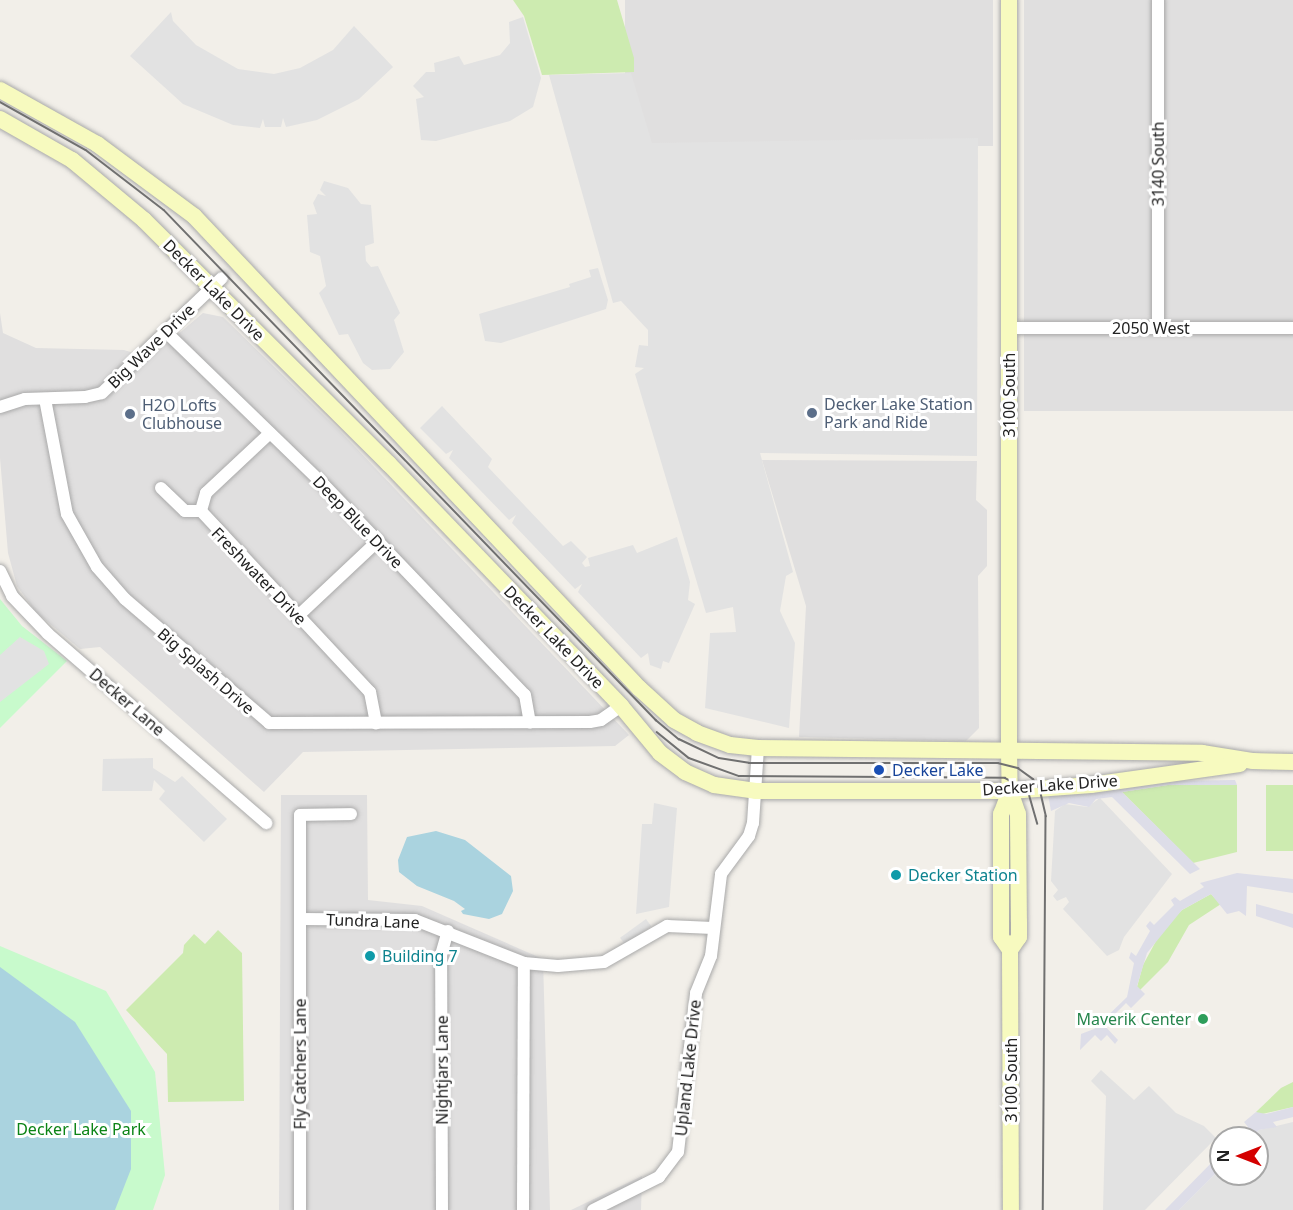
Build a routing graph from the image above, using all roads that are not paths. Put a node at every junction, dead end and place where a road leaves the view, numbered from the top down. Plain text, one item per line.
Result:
1 (1009, 0) edge
2 (1158, 0) edge
3 (0, 90) edge
4 (0, 119) edge
5 (217, 283) junction
6 (1009, 328) junction
7 (1158, 328) junction
8 (1293, 328) edge
9 (166, 332) junction
10 (45, 399) junction
11 (0, 407) edge
12 (270, 433) junction
13 (161, 488) dead end
14 (201, 511) junction
15 (378, 541) junction
16 (0, 571) edge
17 (298, 616) junction
18 (621, 706) junction
19 (376, 723) junction
20 (530, 723) junction
21 (758, 747) junction
22 (1009, 752) junction
23 (1252, 761) junction
24 (1293, 762) edge
25 (756, 791) junction
26 (1010, 791) junction
27 (351, 814) dead end
28 (266, 823) dead end
29 (301, 919) junction
30 (713, 928) junction
31 (448, 931) junction
32 (524, 963) junction
33 (617, 1205) edge
34 (300, 1210) edge
35 (442, 1210) edge
36 (523, 1210) edge
37 (593, 1210) edge
38 (1011, 1210) edge

1 - 6 street, 3100 South
2 - 7 street, 3140 South
3 - 21 street, Decker Lake Drive
4 - 5 street, Decker Lake Drive
5 - 9 street, Big Wave Drive
5 - 18 street, Decker Lake Drive
6 - 7 street, 2050 West
6 - 22 street, 3100 South
7 - 8 street, 2050 West
9 - 10 street, Big Wave Drive
9 - 12 street, Deep Blue Drive
10 - 11 street, Big Wave Drive
10 - 19 street, Big Splash Drive
12 - 14 street, Freshwater Drive
12 - 15 street, Deep Blue Drive
13 - 14 street
14 - 17 street, Freshwater Drive
15 - 17 street
15 - 20 street, Deep Blue Drive
16 - 28 street, Decker Lane
17 - 19 street, Freshwater Drive
18 - 20 street, Big Splash Drive
18 - 25 street, Decker Lake Drive
19 - 20 street, Big Splash Drive
21 - 22 street, Decker Lake Drive
21 - 25 street, Upland Lake Drive
22 - 23 street, Decker Lake Drive
22 - 26 street, 3100 South
23 - 24 street, Decker Lake Drive
23 - 26 street, Decker Lake Drive
25 - 26 street, Decker Lake Drive
25 - 30 street, Upland Lake Drive
26 - 38 street, 3100 South
27 - 29 street, Fly Catchers Lane
29 - 31 street, Tundra Lane
29 - 34 street, Fly Catchers Lane
30 - 32 street, Tundra Lane
30 - 33 street, Upland Lake Drive
31 - 32 street, Tundra Lane
31 - 35 street, Nightjars Lane
32 - 36 street
33 - 37 street, Upland Lake Drive

